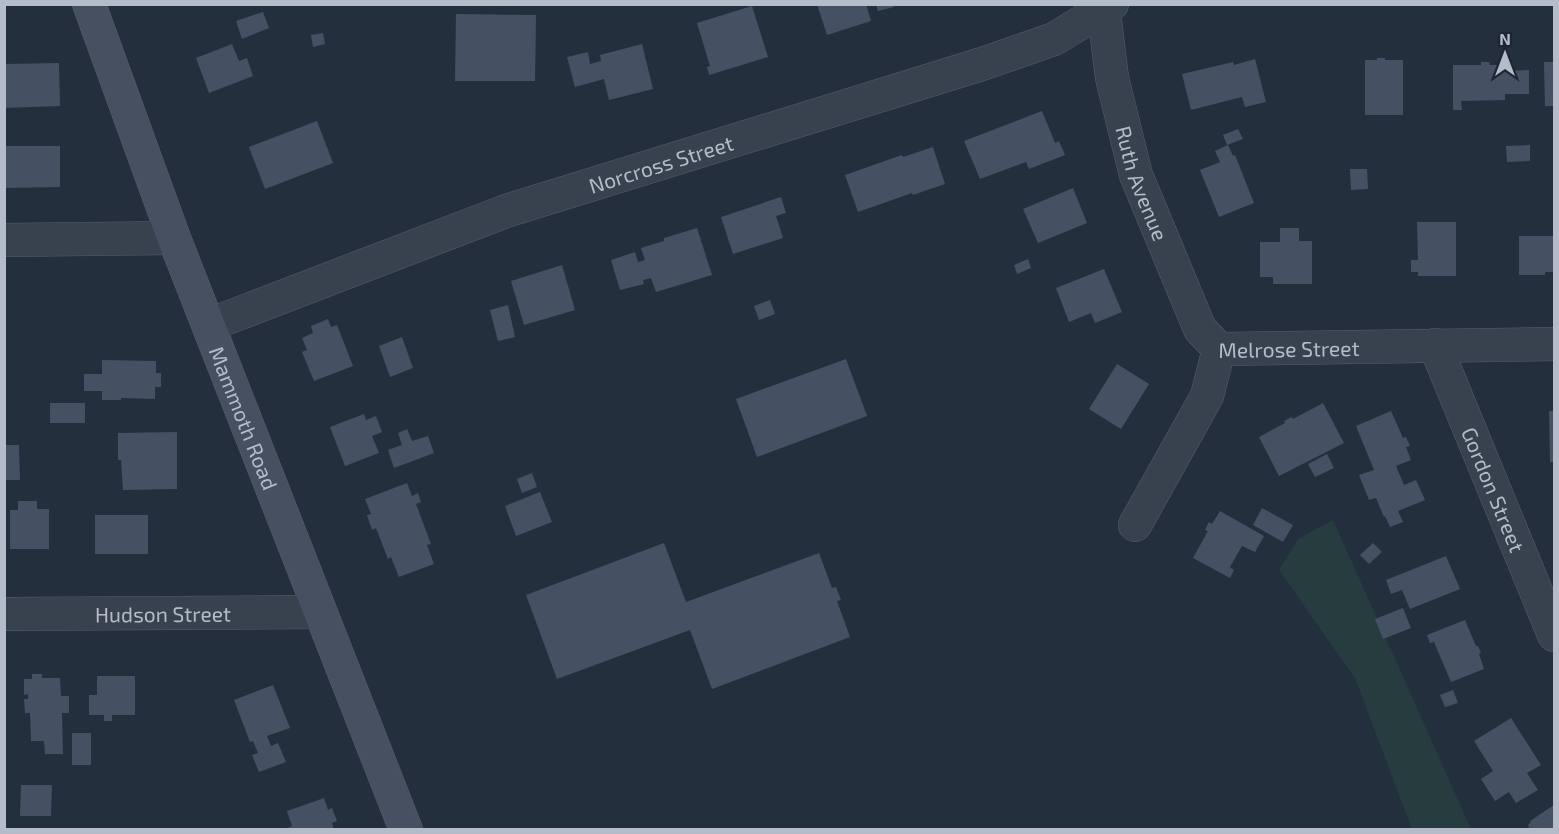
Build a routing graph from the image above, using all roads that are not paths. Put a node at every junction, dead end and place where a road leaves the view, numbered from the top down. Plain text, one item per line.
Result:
1 (89, 4) edge
2 (1106, 6) edge
3 (174, 238) junction
4 (4, 240) edge
5 (209, 325) junction
6 (1554, 344) edge
7 (1435, 345) junction
8 (1219, 349) junction
9 (1135, 525) dead end
10 (320, 612) junction
11 (4, 614) edge
12 (1554, 635) edge
13 (406, 830) edge

1 - 3 main road, Mammoth Road
2 - 5 street, Norcross Street
2 - 8 street, Ruth Avenue
3 - 4 street
3 - 5 main road, Mammoth Road
5 - 10 main road, Mammoth Road
6 - 7 street, Melrose Street
7 - 8 street, Melrose Street
7 - 12 street, Gordon Street
8 - 9 street, Melrose Street
10 - 11 street, Hudson Street
10 - 13 main road, Mammoth Road

